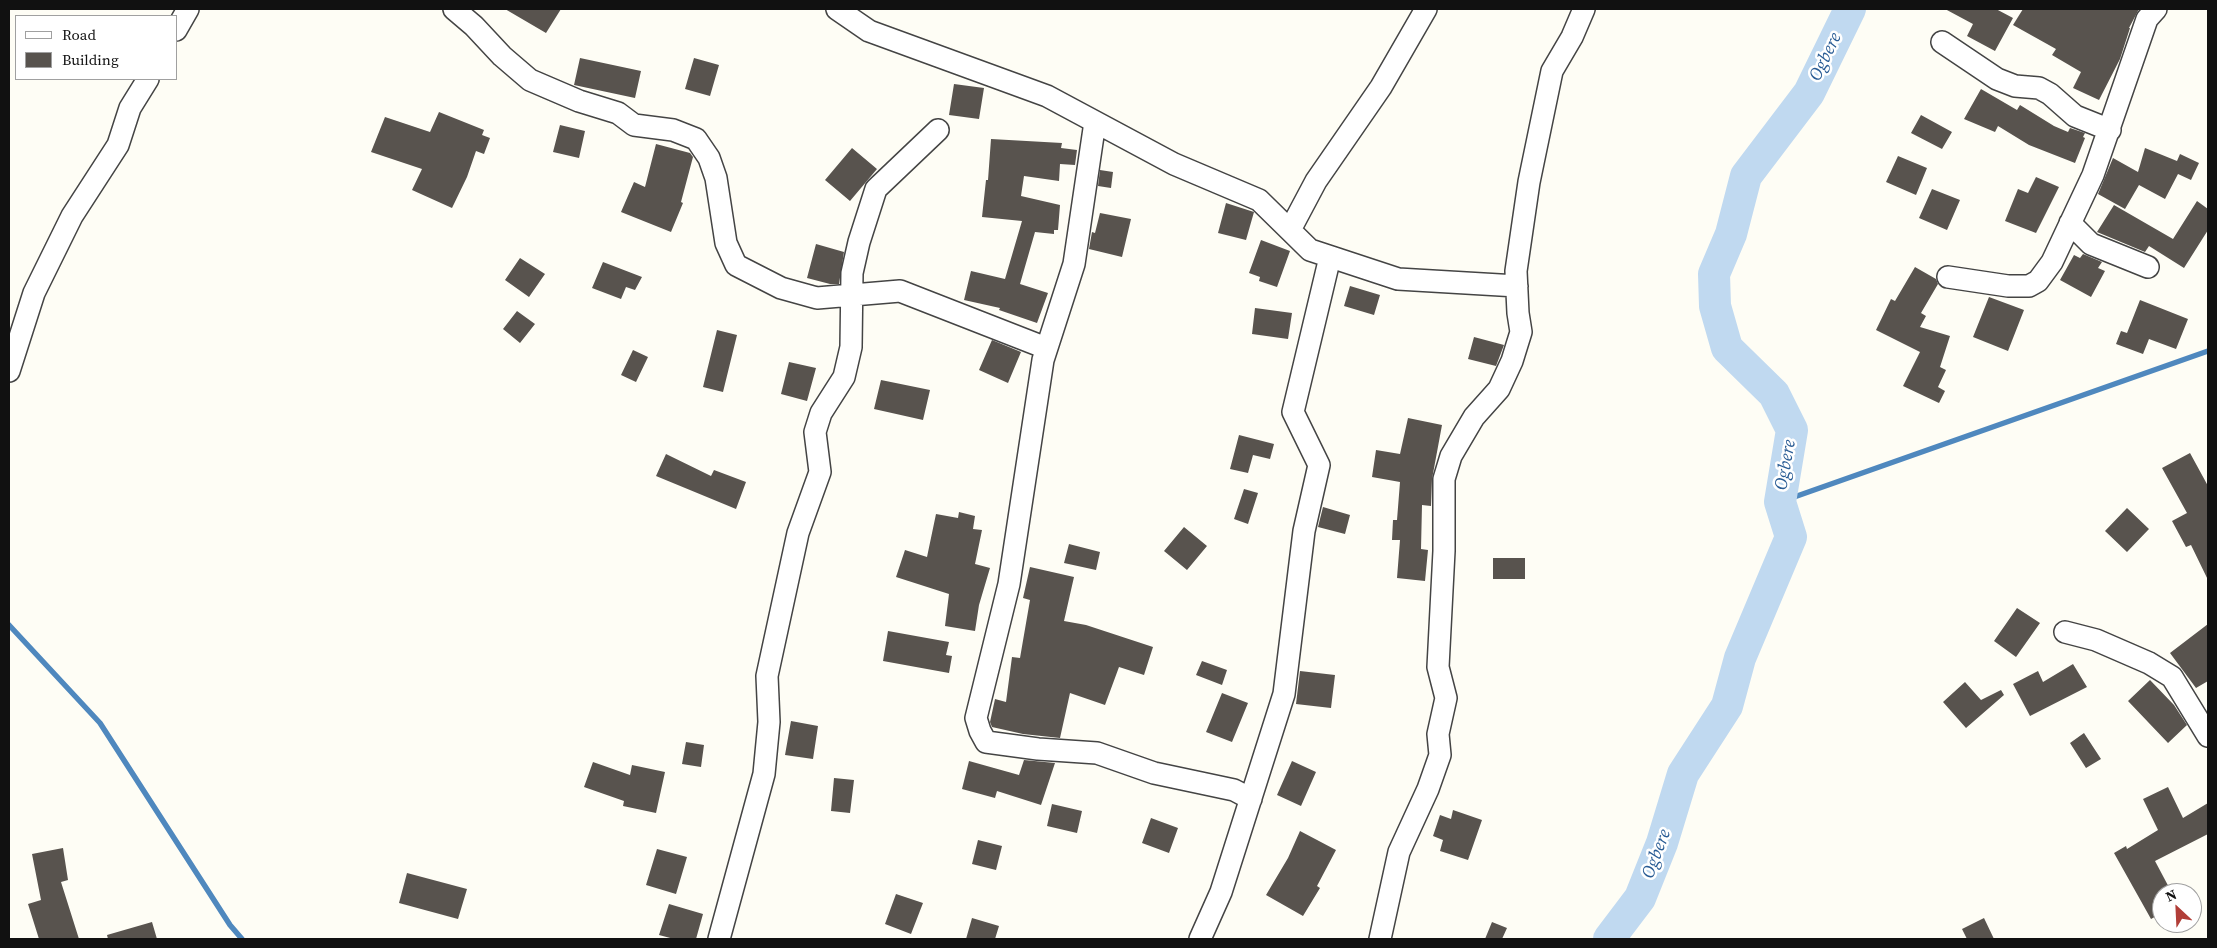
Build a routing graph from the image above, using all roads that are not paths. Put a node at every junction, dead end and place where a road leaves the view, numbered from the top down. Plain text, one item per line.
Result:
1 (188, 9) edge
2 (454, 9) edge
3 (838, 9) edge
4 (1426, 9) edge
5 (1584, 9) edge
6 (2156, 9) edge
7 (178, 26) edge
8 (1942, 42) dead end
9 (147, 80) edge
10 (1095, 122) junction
11 (938, 130) dead end
12 (2110, 130) junction
13 (2070, 223) junction
14 (1290, 230) junction
15 (1330, 257) junction
16 (2148, 267) dead end
17 (1948, 277) dead end
18 (1517, 286) junction
19 (851, 296) junction
20 (1046, 348) junction
21 (9, 371) edge
22 (2065, 632) dead end
23 (2208, 736) edge
24 (1251, 798) junction
25 (719, 939) edge
26 (1200, 939) edge
27 (1380, 939) edge

1 - 7 street
2 - 19 street
3 - 10 street
4 - 14 street
5 - 18 street
6 - 12 street
8 - 12 street
9 - 21 street
10 - 14 street
10 - 20 street
11 - 19 street
12 - 13 street
13 - 16 street
13 - 17 street
14 - 15 street
15 - 18 street
15 - 24 street
18 - 27 street
19 - 20 street
19 - 25 street
20 - 24 street
22 - 23 street
24 - 26 street

